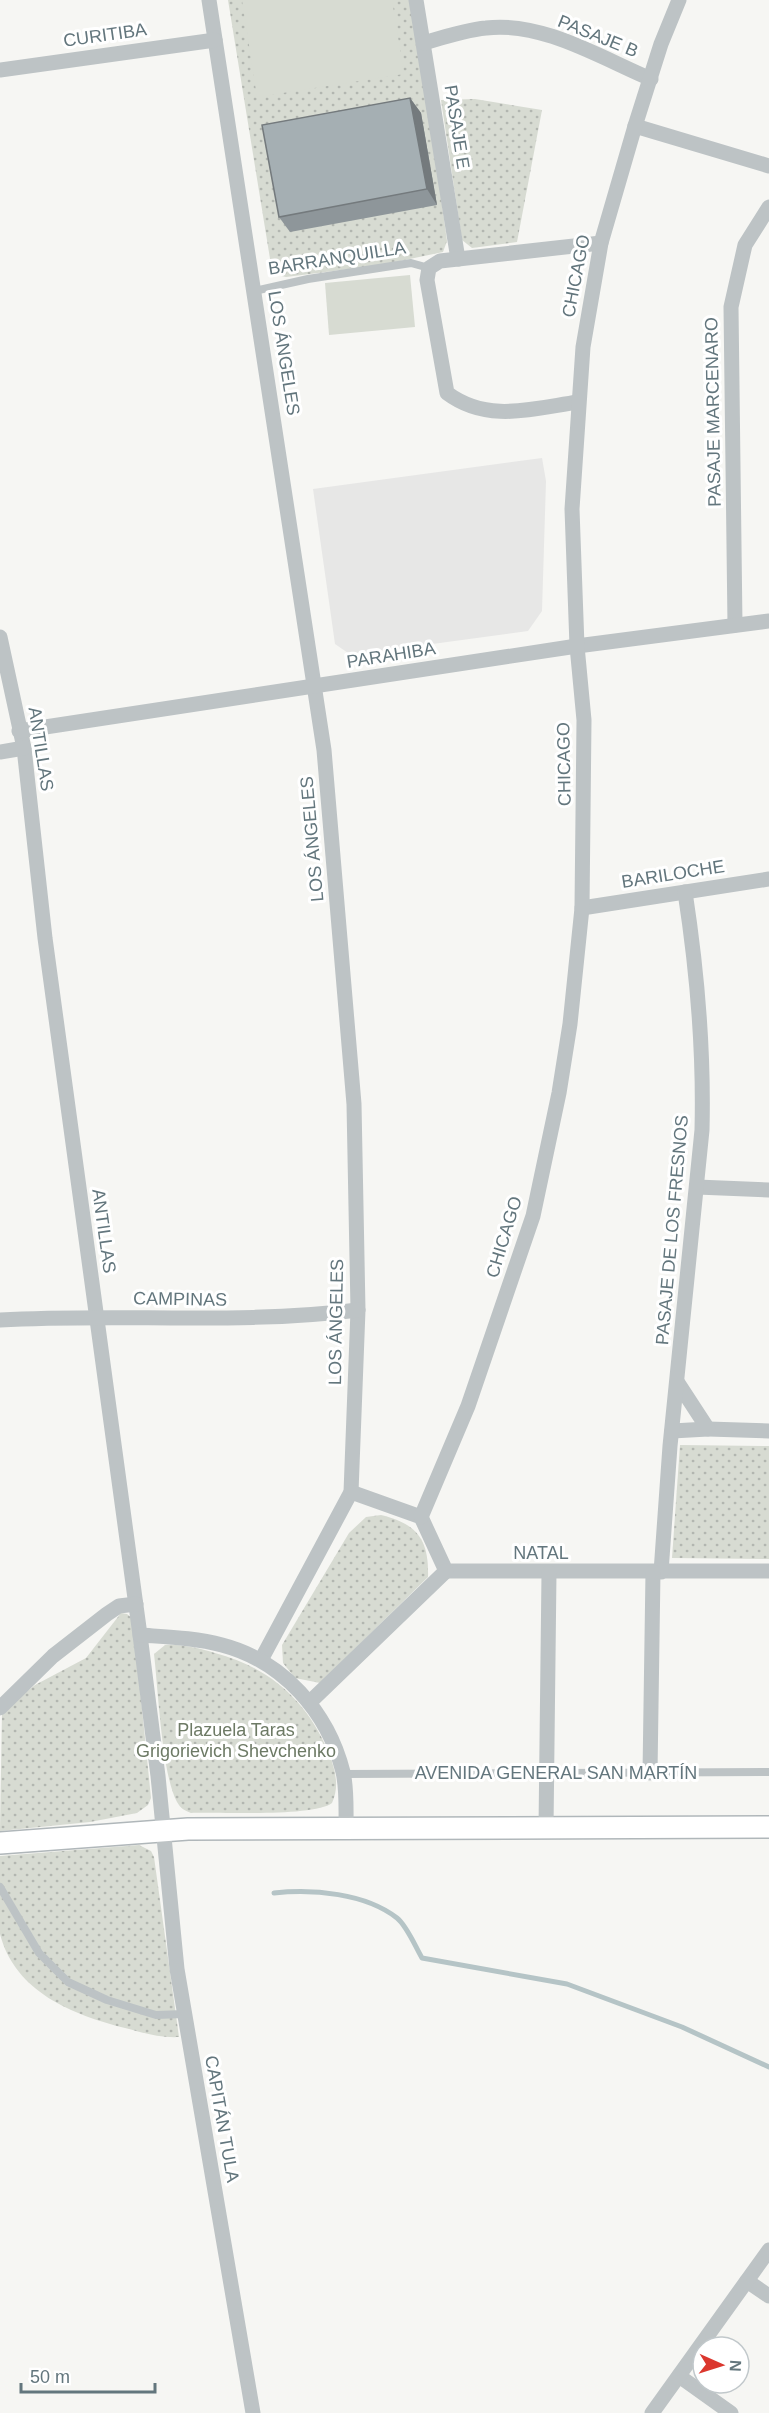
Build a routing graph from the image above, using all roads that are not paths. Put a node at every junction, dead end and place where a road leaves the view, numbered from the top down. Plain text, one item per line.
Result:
1 (209, 0) edge
2 (416, 0) edge
3 (680, 0) edge
4 (215, 40) junction
5 (424, 44) junction
6 (0, 70) edge
7 (651, 79) junction
8 (634, 126) junction
9 (769, 166) edge
10 (769, 207) edge
11 (601, 243) junction
12 (458, 259) junction
13 (429, 268) junction
14 (254, 291) junction
15 (578, 402) junction
16 (769, 621) edge
17 (735, 625) junction
18 (0, 637) edge
19 (577, 646) junction
20 (315, 687) junction
21 (19, 731) junction
22 (24, 748) junction
23 (0, 752) edge
24 (769, 879) edge
25 (685, 892) junction
26 (582, 908) junction
27 (697, 1187) junction
28 (769, 1190) edge
29 (358, 1310) junction
30 (96, 1317) junction
31 (0, 1320) edge
32 (678, 1383) junction
33 (708, 1429) junction
34 (672, 1431) junction
35 (769, 1431) edge
36 (351, 1492) junction
37 (421, 1517) junction
38 (446, 1571) junction
39 (769, 1571) edge
40 (657, 1572) junction
41 (549, 1573) junction
42 (136, 1604) junction
43 (140, 1635) junction
44 (261, 1660) junction
45 (310, 1702) junction
46 (0, 1707) edge
47 (547, 1772) junction
48 (769, 1772) edge
49 (650, 1773) junction
50 (344, 1774) junction
51 (346, 1827) junction
52 (769, 1827) edge
53 (546, 1828) junction
54 (163, 1831) junction
55 (0, 1843) edge
56 (0, 1887) edge
57 (184, 2014) junction
58 (769, 2250) edge
59 (747, 2281) junction
60 (769, 2296) edge
61 (680, 2376) junction
62 (253, 2413) edge
63 (652, 2413) edge
64 (731, 2413) edge

1 - 4 street, LOS ÁNGELES
2 - 5 street, PASAJE E
3 - 7 street, CHICAGO
4 - 6 street, CURITIBA
4 - 14 street, LOS ÁNGELES
5 - 7 street, PASAJE B
5 - 12 street, PASAJE E
7 - 8 street, CHICAGO
8 - 9 street
8 - 11 street, CHICAGO
10 - 17 street, PASAJE MARCENARO
11 - 12 street, BARRANQUILLA
11 - 15 street, CHICAGO
12 - 13 street, BARRANQUILLA
13 - 14 lane, BARRANQUILLA
13 - 15 street
14 - 20 street, LOS ÁNGELES
15 - 19 street, CHICAGO
16 - 17 street, PARAHIBA
17 - 19 street, PARAHIBA
18 - 21 street, ANTILLAS
19 - 20 street, PARAHIBA
19 - 26 street, CHICAGO
20 - 21 street, PARAHIBA
20 - 29 street, LOS ÁNGELES
21 - 22 street, ANTILLAS
22 - 23 street
22 - 30 street, ANTILLAS
24 - 25 street, BARILOCHE
25 - 26 street, BARILOCHE
25 - 27 street, PASAJE DE LOS FRESNOS
26 - 37 street, CHICAGO
27 - 28 street
27 - 32 street, PASAJE DE LOS FRESNOS
29 - 30 street, CAMPINAS
29 - 36 street, LOS ÁNGELES
30 - 31 street, CAMPINAS
30 - 42 street, ANTILLAS
32 - 33 street
32 - 34 street, PASAJE DE LOS FRESNOS
33 - 34 street
33 - 35 street
34 - 40 street, PASAJE DE LOS FRESNOS
36 - 37 street
36 - 44 street, LOS ÁNGELES
37 - 38 street
38 - 41 street, NATAL
38 - 45 street
39 - 40 street, NATAL
40 - 41 street, NATAL
40 - 49 street, PASAJE DE LOS FRESNOS
41 - 47 street
42 - 43 street, ANTILLAS
42 - 46 street
43 - 44 street
43 - 54 street, ANTILLAS
44 - 45 street
45 - 50 street
47 - 49 lane, AVENIDA GENERAL SAN MARTÍN
47 - 50 lane, AVENIDA GENERAL SAN MARTÍN
47 - 53 street
48 - 49 lane, AVENIDA GENERAL SAN MARTÍN
50 - 51 street
51 - 53 main road
51 - 54 main road
52 - 53 main road
54 - 55 main road
54 - 57 street, CAPITÁN TULA
56 - 57 lane
57 - 62 street, CAPITÁN TULA
58 - 59 street
59 - 60 street
59 - 61 street
61 - 63 street
61 - 64 street

